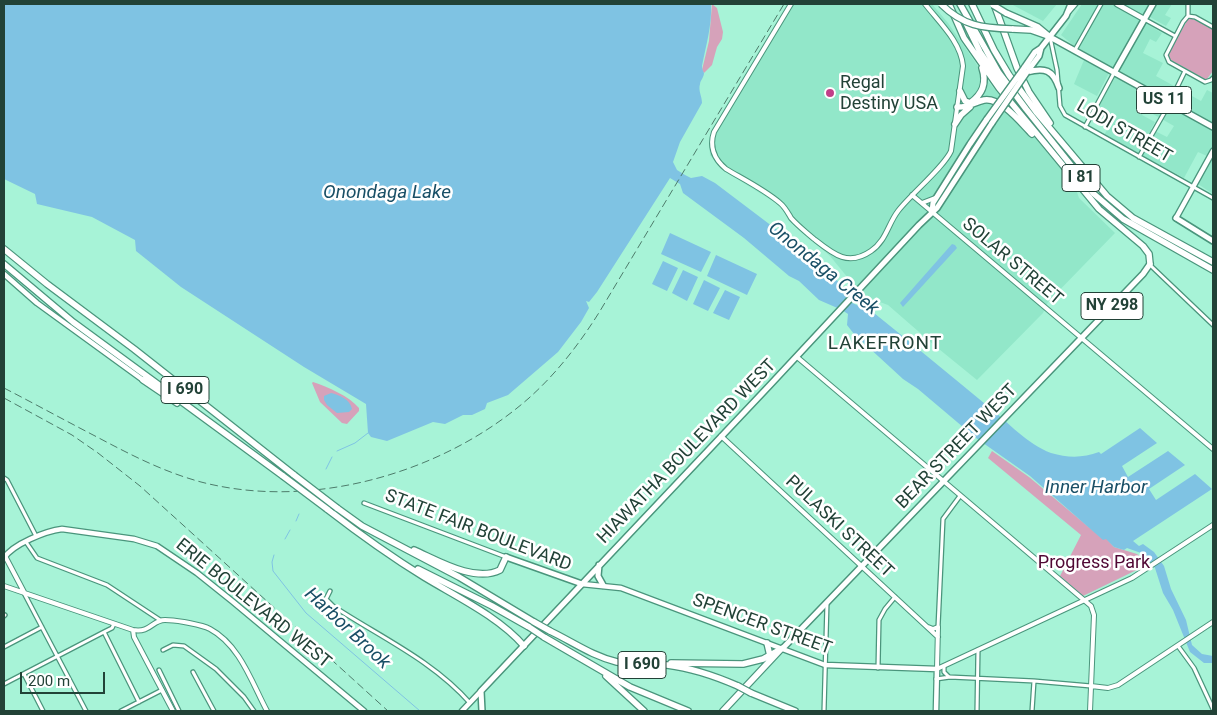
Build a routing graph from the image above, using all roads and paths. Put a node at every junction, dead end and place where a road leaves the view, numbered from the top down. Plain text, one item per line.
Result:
1 (791, 4) edge
2 (925, 4) edge
3 (941, 4) edge
4 (949, 4) edge
5 (958, 4) edge
6 (964, 4) edge
7 (972, 4) edge
8 (994, 4) edge
9 (1071, 4) edge
10 (1075, 4) edge
11 (1101, 4) edge
12 (1117, 4) edge
13 (1152, 4) edge
14 (1188, 4) edge
15 (1066, 16) junction
16 (1188, 16) junction
17 (1144, 19) junction
18 (1213, 25) edge
19 (1176, 36) junction
20 (1050, 37) junction
21 (985, 49) junction
22 (1075, 51) junction
23 (979, 59) junction
24 (1025, 70) junction
25 (1185, 71) junction
26 (1114, 74) junction
27 (1213, 78) edge
28 (1059, 88) junction
29 (960, 91) junction
30 (972, 103) junction
31 (1169, 103) junction
32 (957, 106) junction
33 (990, 121) junction
34 (955, 124) junction
35 (1039, 125) junction
36 (1085, 127) junction
37 (1213, 128) edge
38 (1055, 132) junction
39 (1213, 151) edge
40 (1054, 154) junction
41 (1139, 157) junction
42 (1193, 187) junction
43 (912, 195) junction
44 (938, 197) junction
45 (1213, 198) edge
46 (922, 203) junction
47 (932, 212) junction
48 (1176, 218) joint
49 (1213, 241) edge
50 (1183, 246) junction
51 (4, 249) edge
52 (1213, 258) edge
53 (1213, 262) edge
54 (4, 264) edge
55 (1150, 264) junction
56 (1213, 270) edge
57 (4, 274) edge
58 (1213, 324) edge
59 (1082, 339) junction
60 (796, 357) junction
61 (143, 380) joint
62 (203, 417) junction
63 (721, 436) junction
64 (1213, 449) edge
65 (4, 478) edge
66 (943, 482) junction
67 (960, 496) junction
68 (364, 503) dead end
69 (1213, 525) edge
70 (36, 537) junction
71 (382, 537) junction
72 (26, 542) junction
73 (4, 555) edge
74 (506, 557) junction
75 (396, 558) junction
76 (600, 564) junction
77 (862, 567) junction
78 (582, 584) junction
79 (603, 585) junction
80 (4, 586) edge
81 (330, 591) dead end
82 (24, 592) junction
83 (895, 597) junction
84 (1085, 601) junction
85 (827, 602) junction
86 (160, 620) junction
87 (1213, 622) edge
88 (114, 624) junction
89 (938, 626) junction
90 (42, 627) junction
91 (928, 627) junction
92 (133, 630) junction
93 (104, 632) junction
94 (938, 637) junction
95 (768, 643) junction
96 (1180, 645) junction
97 (524, 646) junction
98 (4, 647) edge
99 (783, 648) junction
100 (163, 650) dead end
101 (978, 650) junction
102 (57, 656) junction
103 (770, 656) junction
104 (591, 664) junction
105 (649, 665) junction
106 (825, 665) junction
107 (944, 666) junction
108 (878, 668) junction
109 (937, 669) junction
110 (159, 670) dead end
111 (193, 672) dead end
112 (24, 674) junction
113 (950, 677) junction
114 (936, 678) junction
115 (978, 679) junction
116 (1034, 681) junction
117 (4, 684) edge
118 (1091, 686) junction
119 (162, 690) junction
120 (481, 691) junction
121 (139, 702) junction
122 (470, 703) junction
123 (1213, 709) edge
124 (43, 711) edge
125 (86, 711) edge
126 (121, 711) edge
127 (173, 711) edge
128 (179, 711) edge
129 (214, 711) edge
130 (254, 711) edge
131 (267, 711) edge
132 (364, 711) edge
133 (462, 711) edge
134 (482, 711) edge
135 (644, 711) edge
136 (688, 711) edge
137 (723, 711) edge
138 (795, 711) edge
139 (824, 711) edge
140 (936, 711) edge
141 (977, 711) edge
142 (1032, 711) edge
143 (1090, 711) edge

1 - 43 street
2 - 29 street
3 - 20 highway, bridge
4 - 23 highway
5 - 21 highway
5 - 35 highway
6 - 21 highway, I 81
7 - 38 highway, I 81
8 - 20 highway, bridge
8 - 38 highway
9 - 15 main road, HIAWATHA BOULEVARD WEST
10 - 15 main road
11 - 22 street
12 - 17 main road
13 - 17 main road, US 11
14 - 16 street
15 - 20 main road, HIAWATHA BOULEVARD WEST
16 - 18 street
16 - 19 street
17 - 19 street
17 - 26 main road, US 11
19 - 25 street
20 - 22 main road
20 - 24 main road, HIAWATHA BOULEVARD WEST
20 - 28 street, LODI STREET
21 - 35 highway, I 81
22 - 26 main road
23 - 30 highway
23 - 40 highway
24 - 28 main road
24 - 33 main road, HIAWATHA BOULEVARD WEST, bridge
25 - 27 street
25 - 31 street
26 - 31 main road, US 11
26 - 36 street
28 - 36 street, LODI STREET
29 - 30 highway
29 - 32 street
30 - 32 highway
30 - 34 highway
30 - 40 highway
31 - 37 main road, US 11
31 - 41 street
32 - 34 street
33 - 44 main road, HIAWATHA BOULEVARD WEST
33 - 47 main road, HIAWATHA BOULEVARD WEST
34 - 43 street
35 - 56 highway, I 81
36 - 41 street, LODI STREET
38 - 50 highway, I 81
39 - 42 main road
40 - 55 highway
41 - 42 street, LODI STREET
42 - 45 street, LODI STREET
42 - 48 main road
43 - 46 street, SOLAR STREET
44 - 46 street
44 - 47 main road, HIAWATHA BOULEVARD WEST
46 - 47 street, SOLAR STREET
47 - 59 street, SOLAR STREET
47 - 60 main road, HIAWATHA BOULEVARD WEST
48 - 49 main road
50 - 52 highway
50 - 53 highway, I 81
51 - 71 highway, I 690, bridge
54 - 62 highway, I 690
55 - 58 street
55 - 59 main road, BEAR STREET WEST / NY 298
57 - 61 main road
59 - 64 street, SOLAR STREET
59 - 66 main road, BEAR STREET WEST / NY 298
60 - 63 main road, HIAWATHA BOULEVARD WEST
60 - 66 street
61 - 62 highway
62 - 75 highway, I 690, bridge
63 - 76 main road, HIAWATHA BOULEVARD WEST
63 - 77 street, PULASKI STREET
65 - 70 street
66 - 67 street
66 - 77 main road, BEAR STREET WEST / NY 298
67 - 84 street
67 - 89 street
68 - 74 street, STATE FAIR BOULEVARD
69 - 84 street
70 - 72 main road, ERIE BOULEVARD WEST
70 - 132 main road, ERIE BOULEVARD WEST
71 - 74 highway
71 - 105 highway, I 690, bridge
72 - 73 main road, ERIE BOULEVARD WEST
72 - 86 street
73 - 82 street
74 - 78 main road, STATE FAIR BOULEVARD
75 - 97 highway
75 - 104 highway, I 690, bridge
76 - 78 main road, HIAWATHA BOULEVARD WEST
76 - 79 main road
77 - 83 street, PULASKI STREET
77 - 85 main road, BEAR STREET WEST / NY 298
78 - 79 main road, SPENCER STREET
78 - 97 main road, HIAWATHA BOULEVARD WEST
79 - 95 main road, SPENCER STREET
80 - 82 street
81 - 122 street
82 - 88 street
82 - 90 street
83 - 91 street, PULASKI STREET
83 - 108 street
84 - 101 street
84 - 118 street
85 - 99 main road, BEAR STREET WEST / NY 298
85 - 106 street
86 - 92 street
86 - 131 street
87 - 96 street
88 - 92 street
88 - 93 street
89 - 91 street
89 - 94 street
90 - 98 street
90 - 102 street
91 - 94 street, PULASKI STREET
92 - 119 street
93 - 102 street
93 - 121 street
94 - 109 street
95 - 99 main road, SPENCER STREET
95 - 103 highway
96 - 118 street
96 - 123 street
97 - 120 main road, HIAWATHA BOULEVARD WEST
99 - 103 highway
99 - 106 main road, SPENCER STREET
99 - 137 highway
100 - 130 street
101 - 107 street
101 - 115 street
102 - 112 street
102 - 125 street
103 - 105 highway
104 - 135 highway
104 - 136 highway, I 690
105 - 138 highway, I 690, bridge
106 - 108 main road, SPENCER STREET
106 - 139 street
107 - 109 street
107 - 113 street
108 - 109 main road, SPENCER STREET
109 - 114 main road
110 - 128 street
111 - 129 street
112 - 117 street
112 - 124 street
113 - 114 street
113 - 115 street
114 - 140 main road
115 - 116 street
115 - 141 street
116 - 118 street
116 - 142 street
118 - 143 street
119 - 121 street
119 - 127 street
120 - 122 main road, HIAWATHA BOULEVARD WEST
120 - 134 main road
121 - 126 street
122 - 133 main road, HIAWATHA BOULEVARD WEST

